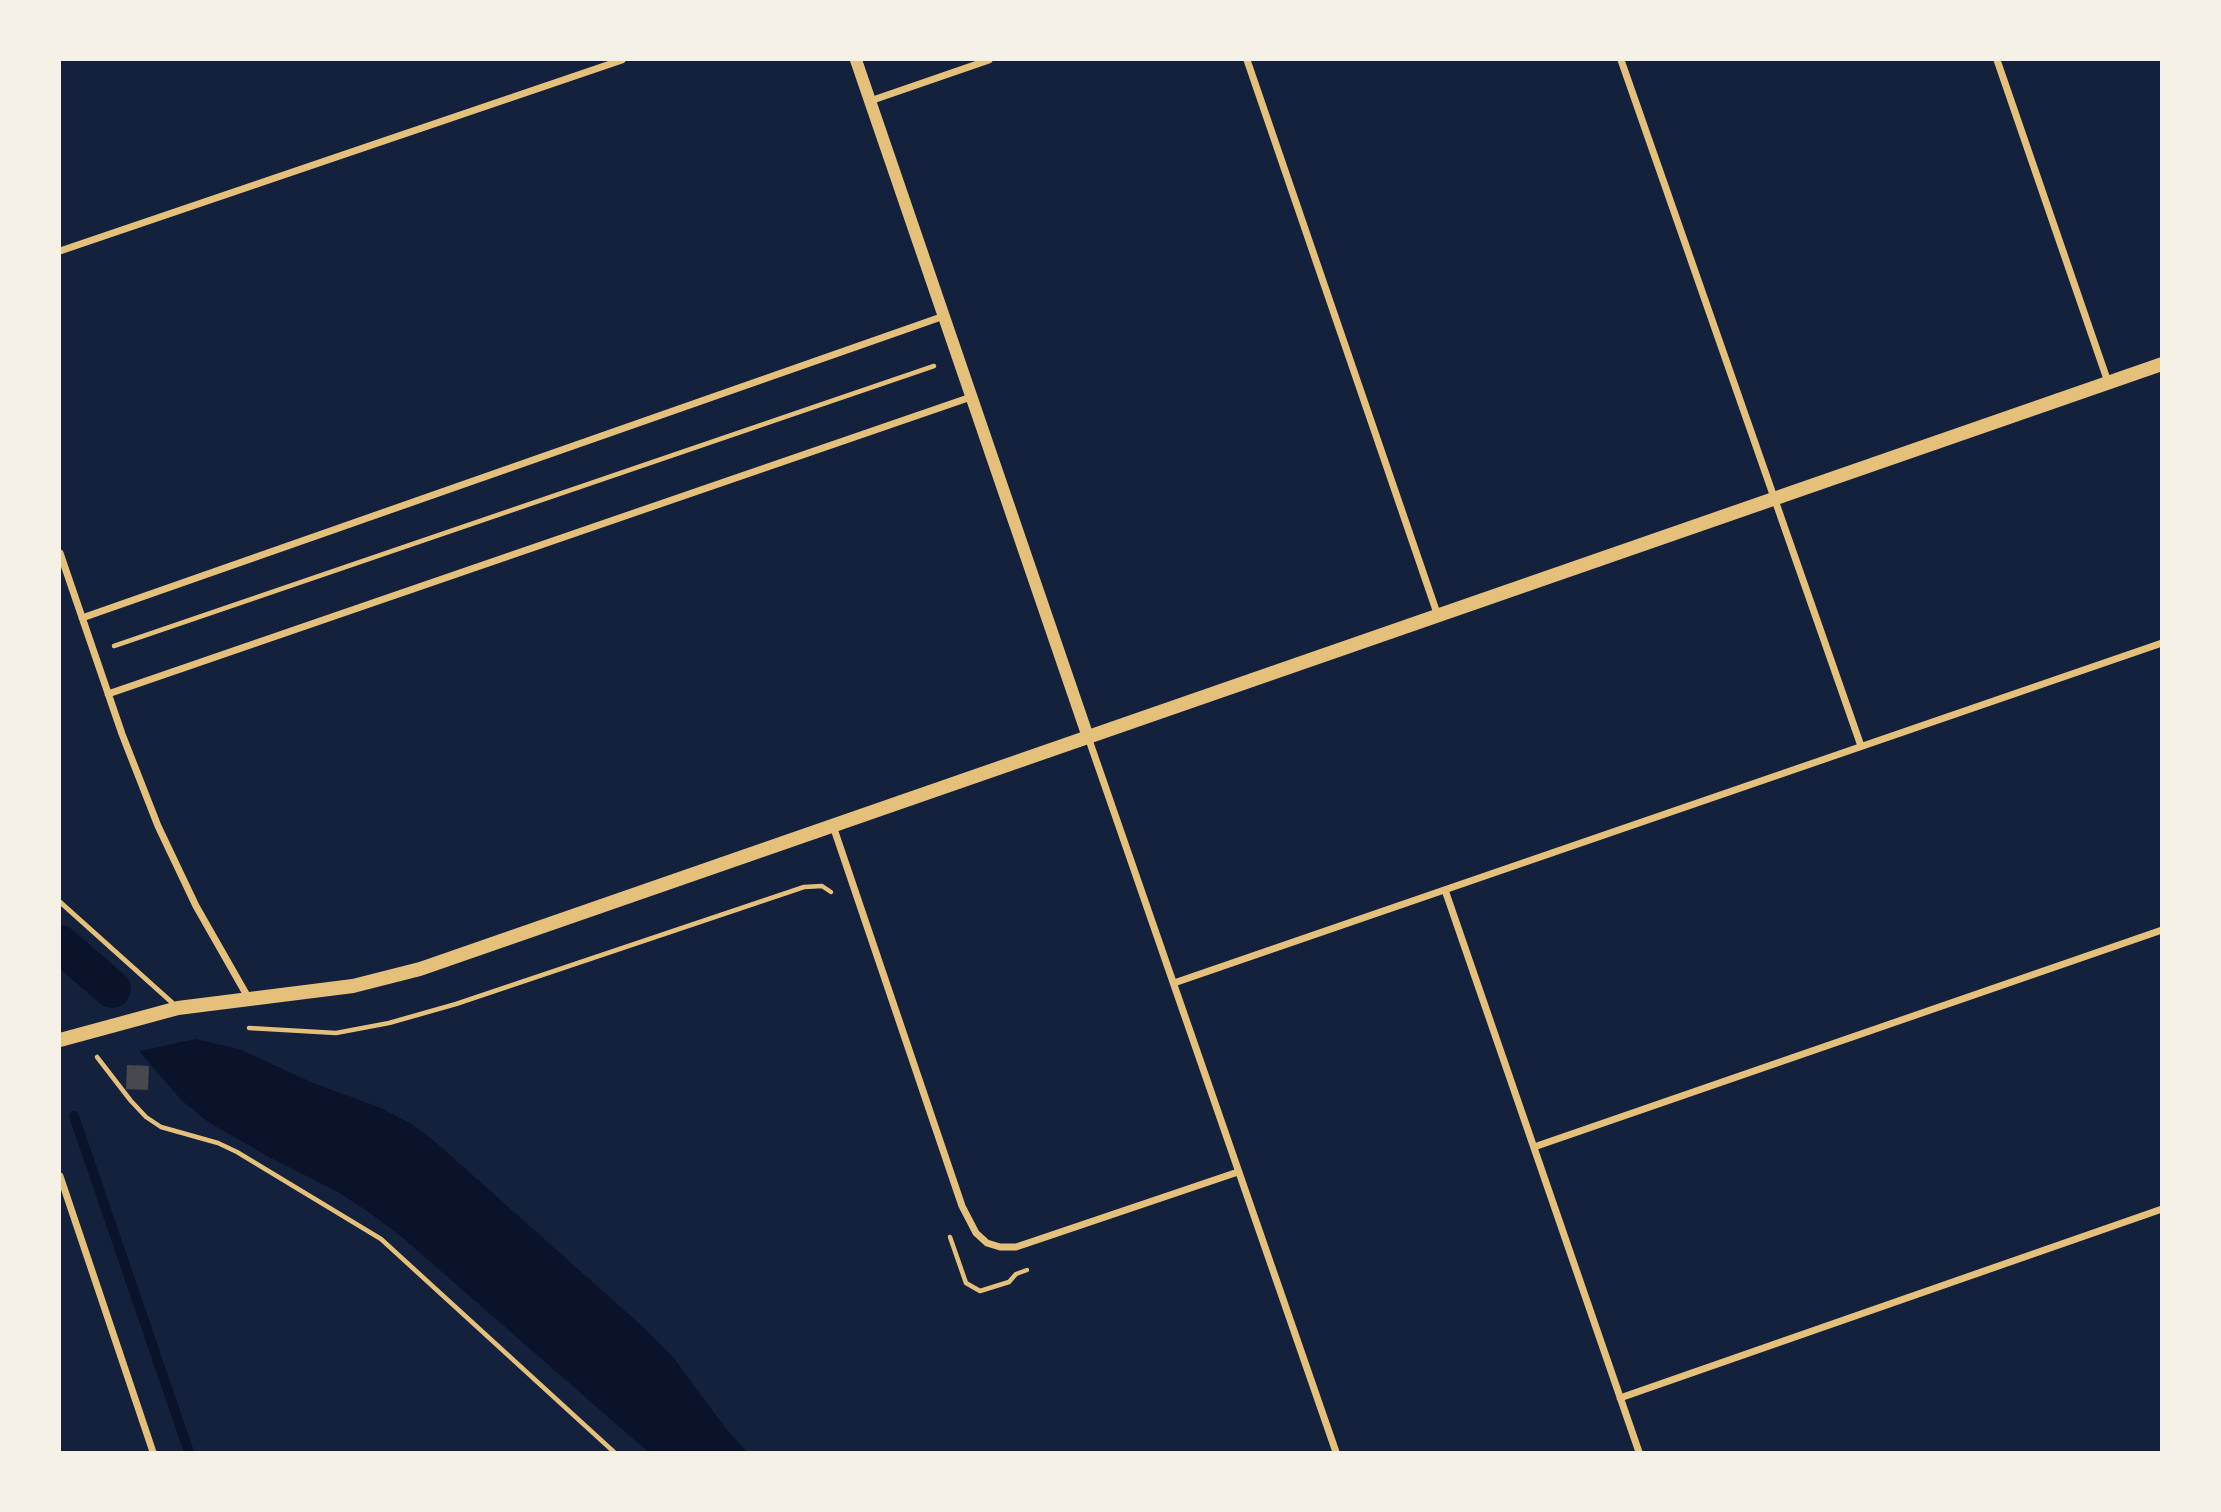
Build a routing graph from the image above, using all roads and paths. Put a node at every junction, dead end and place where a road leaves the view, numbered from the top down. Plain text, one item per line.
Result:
1 (622, 60) edge
2 (856, 60) edge
3 (989, 60) edge
4 (1247, 60) edge
5 (1621, 60) edge
6 (1997, 60) edge
7 (870, 101) junction
8 (60, 251) edge
9 (944, 316) junction
10 (2161, 364) edge
11 (934, 366) dead end
12 (2108, 382) junction
13 (971, 397) junction
14 (1774, 499) junction
15 (60, 553) edge
16 (1438, 616) junction
17 (82, 618) junction
18 (2161, 643) edge
19 (110, 648) dead end
20 (108, 694) junction
21 (1088, 737) junction
22 (1861, 746) junction
23 (833, 826) junction
24 (1444, 890) junction
25 (834, 896) dead end
26 (60, 902) edge
27 (2161, 930) edge
28 (1174, 983) junction
29 (249, 999) junction
30 (178, 1008) junction
31 (242, 1028) dead end
32 (79, 1035) junction
33 (60, 1040) edge
34 (1534, 1147) junction
35 (1238, 1172) junction
36 (60, 1176) edge
37 (2161, 1209) edge
38 (948, 1231) dead end
39 (1039, 1266) dead end
40 (1620, 1398) junction
41 (153, 1452) edge
42 (614, 1452) edge
43 (1336, 1452) edge
44 (1639, 1452) edge

1 - 8 street
2 - 7 street
3 - 7 street
4 - 16 street
5 - 14 street
6 - 12 street
7 - 9 street
9 - 13 street
9 - 17 street
10 - 12 main road
11 - 19 path
12 - 14 main road
13 - 20 street
13 - 21 street
14 - 16 main road
14 - 22 street
15 - 17 street
16 - 21 main road
17 - 20 street
18 - 22 street
20 - 29 street
21 - 23 main road
21 - 28 street
22 - 24 street
23 - 29 main road
23 - 35 street
24 - 28 street
24 - 34 street
25 - 31 path
26 - 30 lane
27 - 34 street
28 - 35 street
29 - 30 main road
30 - 32 main road
32 - 33 main road
32 - 42 path
34 - 40 street
35 - 43 street
36 - 41 street
37 - 40 street
38 - 39 path
40 - 44 street

